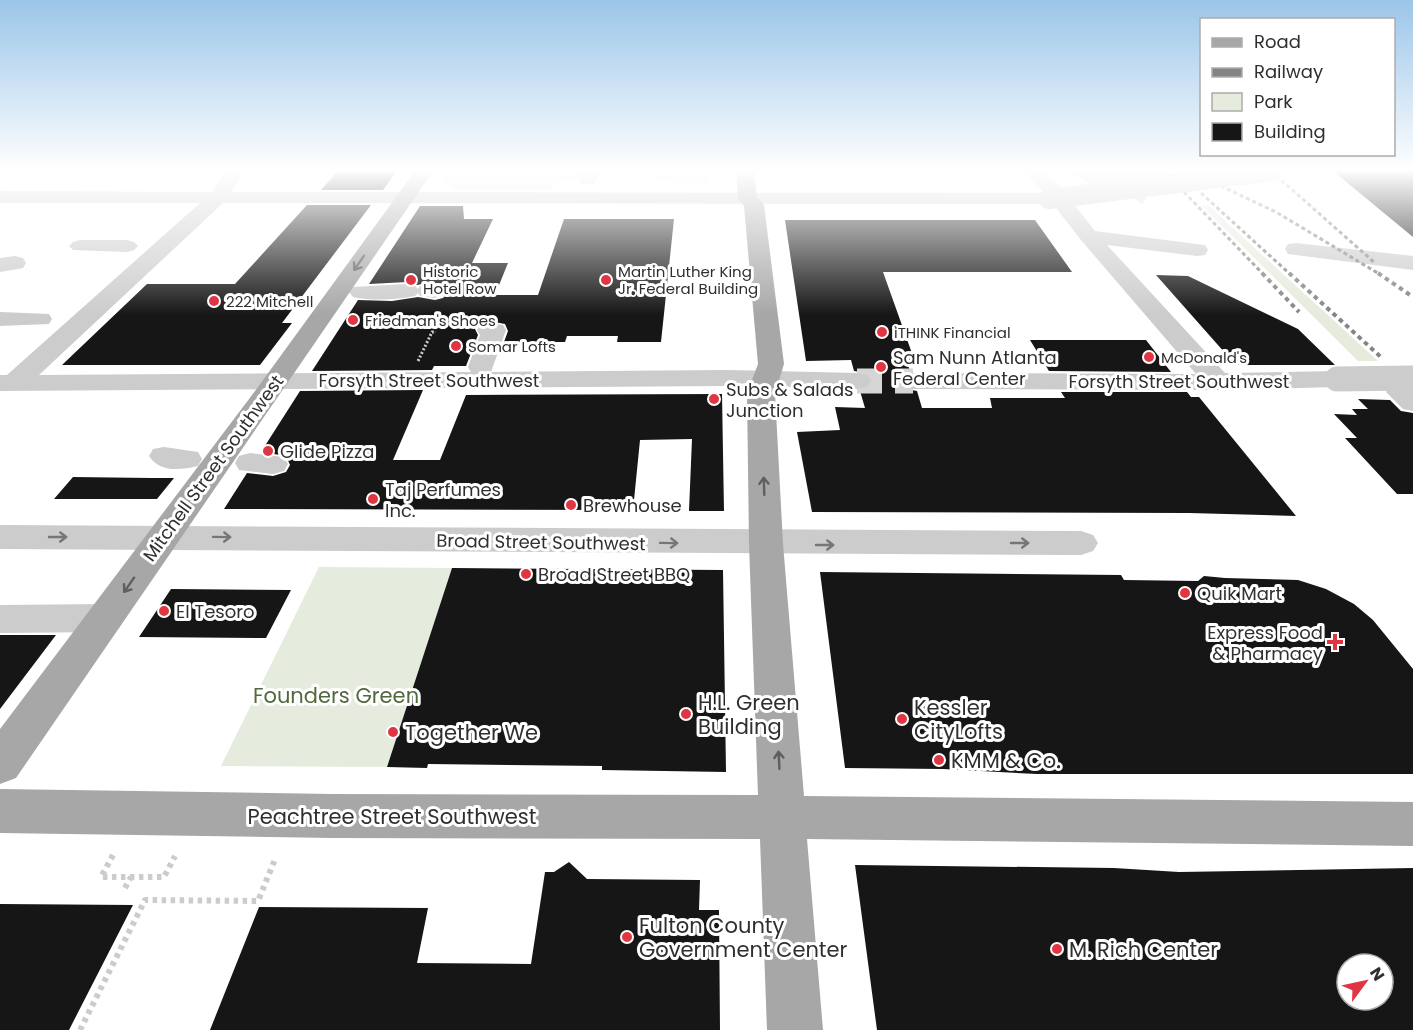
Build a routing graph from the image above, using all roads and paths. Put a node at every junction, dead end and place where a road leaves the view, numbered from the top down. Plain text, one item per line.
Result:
1 (194, 219) edge
2 (391, 219) edge
3 (756, 219) edge
4 (1083, 219) edge
5 (1096, 231) junction
6 (80, 246) dead end
7 (127, 246) dead end
8 (1197, 250) dead end
9 (1413, 263) edge
10 (1326, 266) dead end
11 (361, 291) dead end
12 (423, 291) dead end
13 (0, 319) edge
14 (40, 319) dead end
15 (489, 330) dead end
16 (436, 332) dead end
17 (418, 360) dead end
18 (481, 367) dead end
19 (767, 379) junction
20 (276, 381) junction
21 (857, 381) tunnel mouth
22 (913, 381) tunnel mouth
23 (1218, 382) junction
24 (7, 383) edge
25 (1409, 391) edge
26 (0, 537) edge
27 (163, 537) junction
28 (1081, 543) dead end
29 (766, 544) junction
30 (106, 618) junction
31 (0, 619) edge
32 (0, 764) edge
33 (0, 811) edge
34 (1413, 824) edge
35 (785, 838) junction
36 (113, 855) dead end
37 (175, 856) dead end
38 (276, 857) dead end
39 (131, 877) junction
40 (125, 888) dead end
41 (80, 1030) edge
42 (795, 1030) edge

1 - 24 street
2 -> 20 main road, Mitchell Street Southwest
3 - 19 main road
4 - 5 street
5 - 8 street
5 - 23 street
6 - 7 street
9 - 10 street
11 - 12 street
13 - 14 street
15 - 18 street
16 - 17 path
19 - 20 street, Forsyth Street Southwest
19 - 21 street, Forsyth Street Southwest
29 -> 19 main road
20 - 24 street, Forsyth Street Southwest
20 - 27 main road, Mitchell Street Southwest
22 - 23 street, Forsyth Street Southwest
23 - 25 street, Forsyth Street Southwest, bridge
26 -> 27 street, Broad Street Southwest
27 -> 29 street, Broad Street Southwest
27 -> 30 main road, Mitchell Street Southwest
29 -> 28 street, Broad Street Southwest
35 -> 29 main road
30 - 31 street
30 - 32 main road, Mitchell Street Southwest
33 - 35 main road, Peachtree Street Southwest
34 - 35 main road, Peachtree Street Southwest
35 - 42 main road
36 - 39 path
37 - 39 path
38 - 41 path
39 - 40 path

